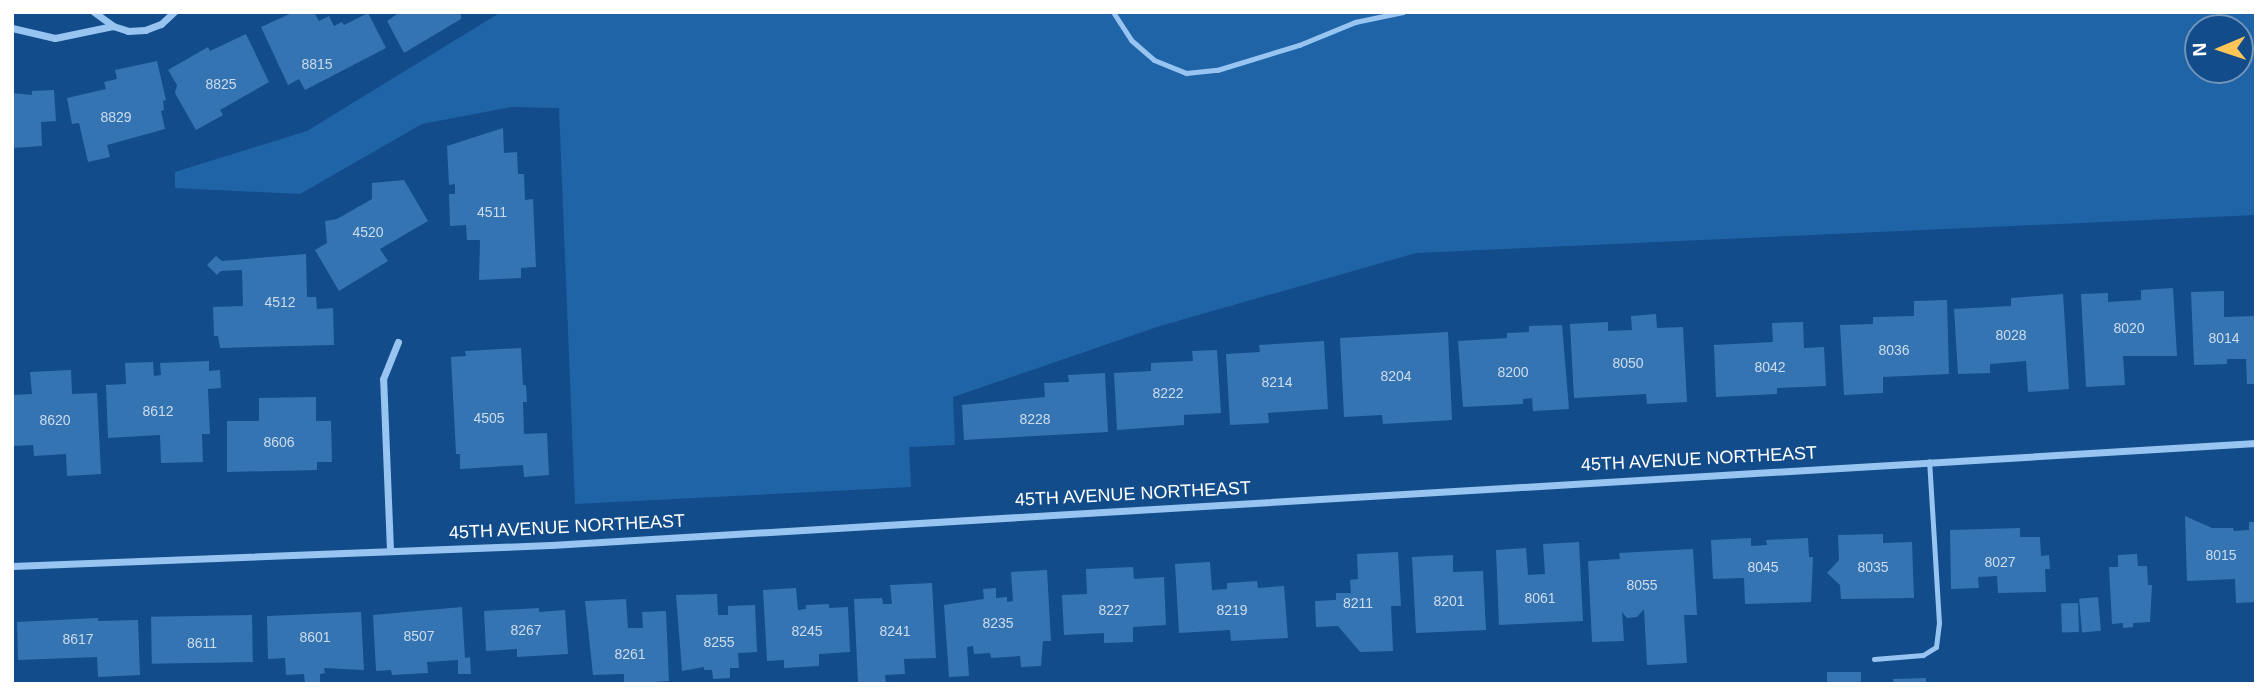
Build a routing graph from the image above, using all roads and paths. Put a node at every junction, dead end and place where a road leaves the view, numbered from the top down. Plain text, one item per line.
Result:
1 (94, 12) edge
2 (174, 12) edge
3 (1113, 12) edge
4 (1403, 12) edge
5 (113, 26) junction
6 (12, 28) edge
7 (398, 342) dead end
8 (2256, 443) edge
9 (1930, 461) junction
10 (390, 550) junction
11 (12, 566) edge
12 (1874, 659) dead end

1 - 5 street
2 - 5 street
3 - 4 lane
5 - 6 street
7 - 10 street
8 - 9 street, 45TH AVENUE NORTHEAST
9 - 10 street, 45TH AVENUE NORTHEAST
9 - 12 lane
10 - 11 street, 45TH AVENUE NORTHEAST

